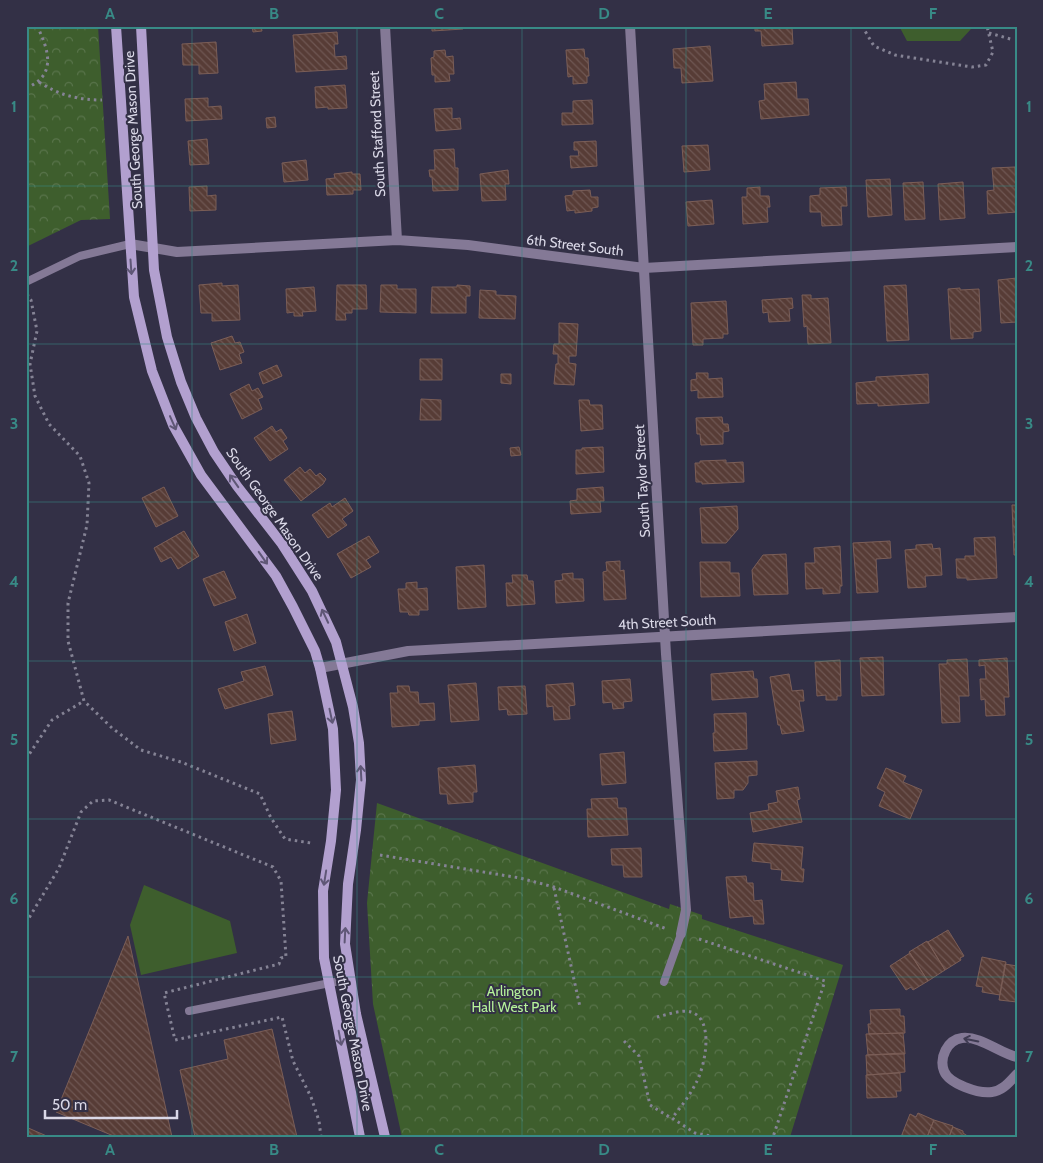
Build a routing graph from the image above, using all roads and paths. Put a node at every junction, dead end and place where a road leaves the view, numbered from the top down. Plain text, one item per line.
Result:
1 (37, 26) edge
2 (116, 26) edge
3 (141, 26) edge
4 (385, 26) edge
5 (630, 26) edge
6 (862, 26) edge
7 (988, 26) edge
8 (989, 33) junction
9 (1014, 40) dead end
10 (39, 82) junction
11 (26, 88) edge
12 (102, 100) dead end
13 (397, 240) junction
14 (130, 244) junction
15 (1017, 247) edge
16 (153, 249) junction
17 (644, 268) junction
18 (26, 282) edge
19 (26, 292) edge
20 (1017, 617) edge
21 (664, 636) junction
22 (343, 664) junction
23 (320, 668) junction
24 (84, 701) junction
25 (26, 759) edge
26 (311, 843) dead end
27 (380, 855) dead end
28 (554, 887) junction
29 (26, 923) edge
30 (667, 929) dead end
31 (681, 934) joint
32 (699, 939) dead end
33 (350, 979) junction
34 (664, 982) dead end
35 (329, 984) junction
36 (580, 1007) dead end
37 (189, 1011) dead end
38 (657, 1017) dead end
39 (624, 1041) dead end
40 (1017, 1056) edge
41 (1017, 1074) edge
42 (672, 1118) junction
43 (321, 1137) edge
44 (360, 1137) edge
45 (385, 1137) edge
46 (715, 1137) edge
47 (773, 1137) edge

1 - 10 path
2 - 14 main road, South George Mason Drive
3 - 16 main road, South George Mason Drive
4 - 13 street, South Stafford Street
5 - 17 street, South Taylor Street
6 - 8 path
7 - 8 path
8 - 9 path
10 - 11 path
10 - 12 path
13 - 16 street, 6th Street South
13 - 17 street, 6th Street South
14 - 16 street, 6th Street South
14 - 18 lane
14 -> 23 main road, South George Mason Drive
15 - 17 street, 6th Street South
22 -> 16 main road, South George Mason Drive
17 - 21 street, South Taylor Street
19 - 24 path
20 - 21 street, 4th Street South
21 - 22 street, 4th Street South
21 - 31 street, South Taylor Street
22 - 23 street, 4th Street South
33 -> 22 main road, South George Mason Drive
23 -> 35 main road, South George Mason Drive
24 - 25 path
24 - 26 path
27 - 28 path
28 - 30 path
28 - 36 path
29 - 43 path
31 - 34 lane
32 - 47 path
33 - 35 lane
33 - 45 main road, South George Mason Drive
35 - 37 lane
35 -> 44 main road, South George Mason Drive
38 - 42 path
39 - 42 path
40 -> 41 street
42 - 46 path

